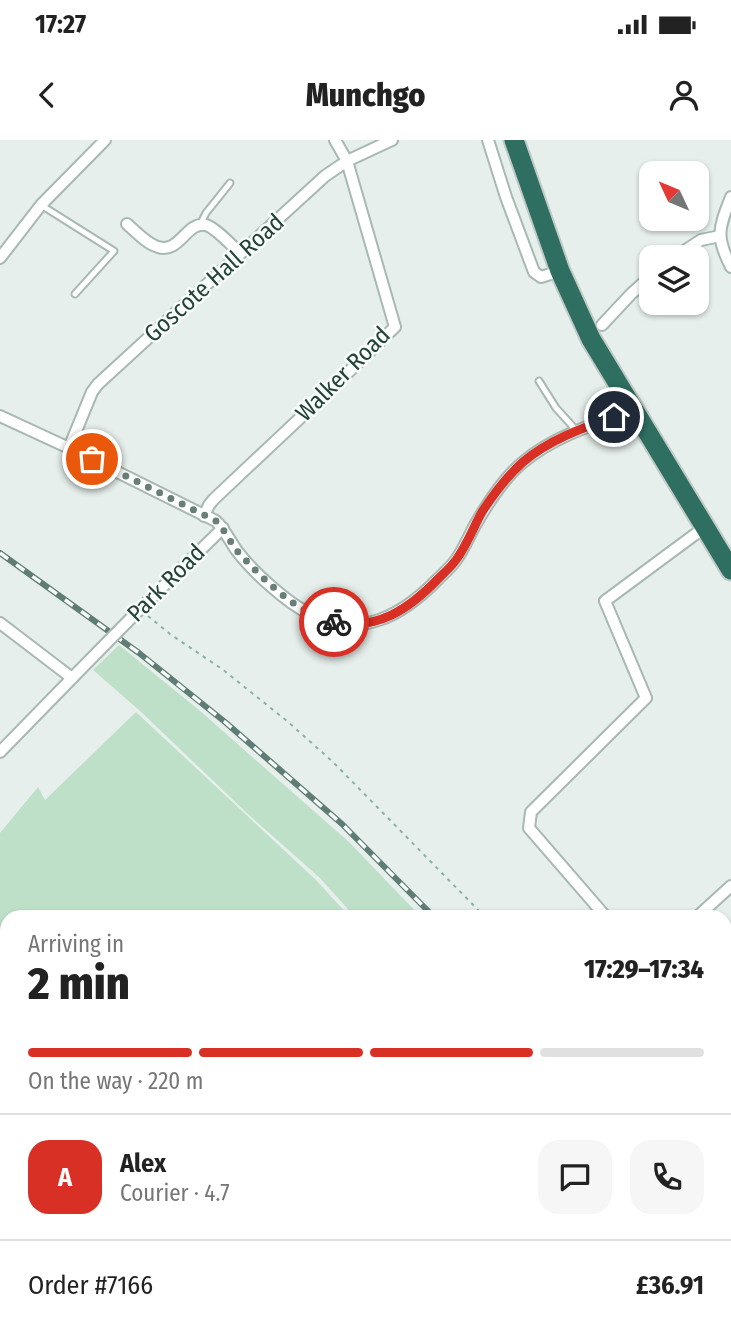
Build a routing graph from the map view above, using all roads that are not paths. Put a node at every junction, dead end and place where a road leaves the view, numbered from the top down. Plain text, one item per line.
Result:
1 (105, 140) edge
2 (335, 140) edge
3 (392, 140) edge
4 (488, 140) edge
5 (514, 140) edge
6 (346, 161) junction
7 (230, 183) dead end
8 (731, 197) edge
9 (41, 205) junction
10 (127, 225) dead end
11 (200, 225) junction
12 (720, 236) junction
13 (693, 245) edge
14 (240, 253) junction
15 (0, 258) edge
16 (731, 267) edge
17 (560, 271) junction
18 (639, 287) edge
19 (75, 294) dead end
20 (602, 325) dead end
21 (539, 381) dead end
22 (633, 411) junction
23 (0, 416) edge
24 (576, 430) junction
25 (69, 448) junction
26 (204, 516) junction
27 (705, 527) junction
28 (223, 528) junction
29 (731, 570) edge
30 (0, 623) edge
31 (76, 674) junction
32 (0, 752) edge
33 (731, 886) edge
34 (600, 910) edge
35 (705, 910) edge

1 - 9 street
2 - 6 street
3 - 6 street, Goscote Hall Road
4 - 17 street
5 - 17 highway
6 - 14 street, Goscote Hall Road
6 - 26 street, Walker Road
7 - 11 lane
8 - 12 street
9 - 15 street
9 - 19 lane
10 - 11 street
11 - 14 street
12 - 13 street
12 - 16 street
14 - 25 street, Goscote Hall Road
17 - 22 highway
18 - 20 street
21 - 24 lane
22 - 24 street, Park Road
22 - 27 highway
23 - 25 street
24 - 28 street, Park Road
25 - 26 street
26 - 28 street
27 - 29 highway
27 - 34 street
28 - 31 street, Park Road, bridge
30 - 31 street
31 - 32 street, Park Road
33 - 35 street

